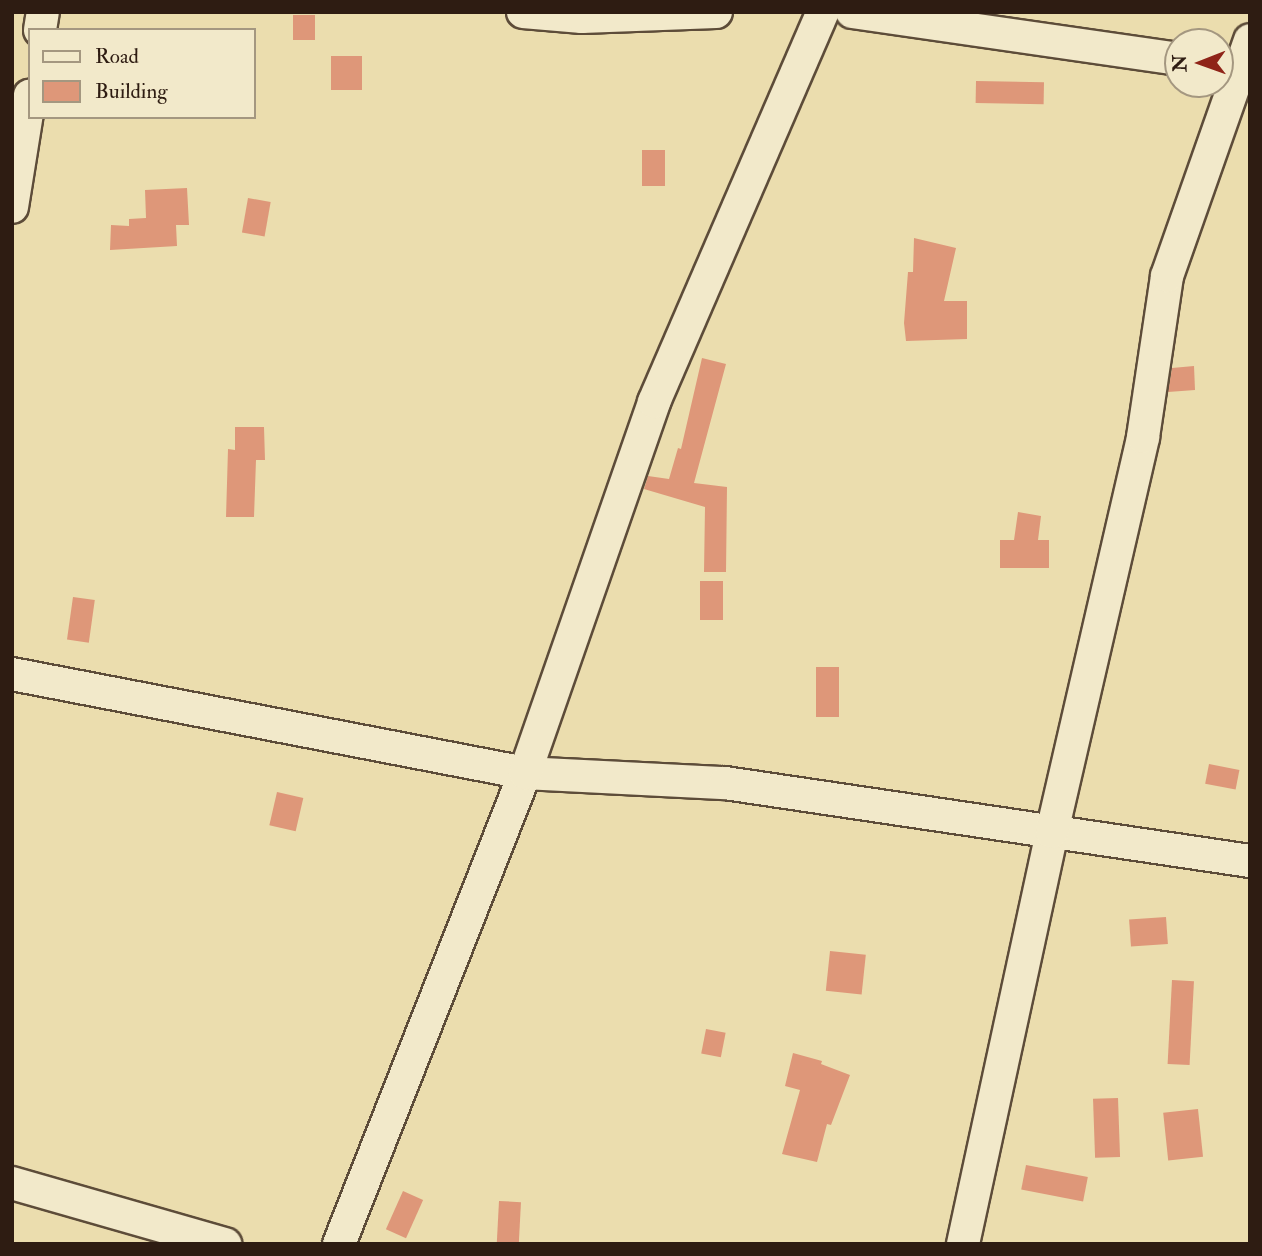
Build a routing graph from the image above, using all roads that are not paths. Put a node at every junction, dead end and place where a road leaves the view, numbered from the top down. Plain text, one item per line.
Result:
1 (523, 12) edge
2 (716, 12) edge
3 (823, 12) edge
4 (852, 12) edge
5 (1164, 57) edge
6 (1240, 60) edge
7 (28, 107) edge
8 (12, 207) edge
9 (12, 674) edge
10 (525, 773) junction
11 (1052, 832) junction
12 (1250, 861) edge
13 (12, 1183) edge
14 (225, 1244) edge
15 (339, 1244) edge
16 (963, 1244) edge

1 - 2 street
3 - 10 street
4 - 5 street
6 - 11 street
7 - 8 street
9 - 10 street
10 - 11 street
10 - 15 street
11 - 12 street
11 - 16 street
13 - 14 street

